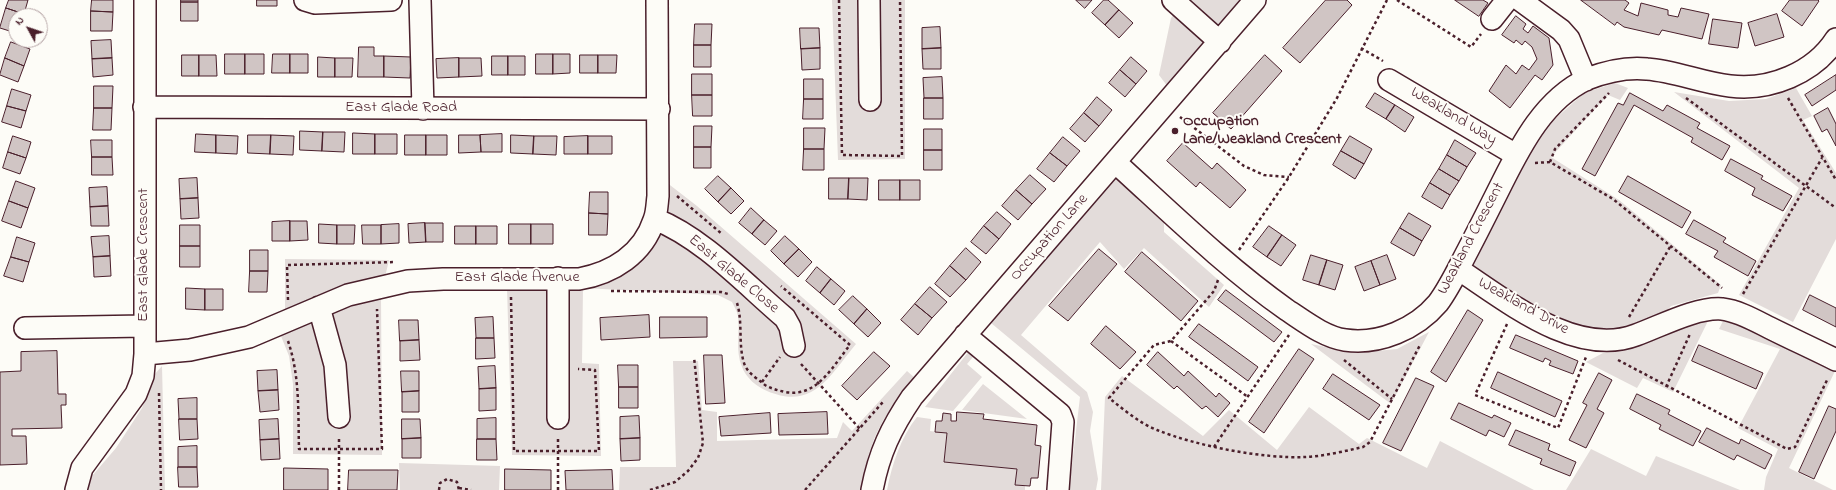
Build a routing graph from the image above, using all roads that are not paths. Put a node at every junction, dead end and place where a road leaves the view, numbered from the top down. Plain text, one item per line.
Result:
1 (145, 0) edge
2 (305, 0) edge
3 (391, 0) edge
4 (420, 0) edge
5 (657, 0) edge
6 (869, 0) edge
7 (1173, 0) edge
8 (1255, 0) edge
9 (1507, 0) edge
10 (1520, 0) edge
11 (1492, 19) road end
12 (1836, 39) edge
13 (1220, 42) junction
14 (1389, 80) dead end
15 (1586, 80) junction
16 (870, 100) dead end
17 (144, 107) junction
18 (423, 108) junction
19 (659, 109) junction
20 (1516, 155) junction
21 (1116, 163) junction
22 (655, 219) junction
23 (1458, 269) junction
24 (558, 278) junction
25 (319, 307) junction
26 (144, 326) junction
27 (25, 328) dead end
28 (965, 335) junction
29 (794, 346) road end
30 (145, 354) junction
31 (1832, 369) edge
32 (339, 417) road end
33 (558, 418) road end
34 (76, 490) edge
35 (872, 490) edge
36 (1058, 490) edge

1 - 17 street, East Glade Crescent
2 - 3 street
4 - 18 street
5 - 19 street, East Glade Avenue
6 - 16 street
7 - 13 street
8 - 13 street, Occupation Lane
9 - 11 street
10 - 15 street
12 - 15 street, Weakland Crescent
13 - 21 street, Occupation Lane
14 - 20 street, Weakland Way
15 - 20 street, Weakland Crescent
17 - 18 street, East Glade Road
17 - 26 street, East Glade Crescent
18 - 19 street, East Glade Road
19 - 22 street, East Glade Avenue
20 - 23 street, Weakland Crescent
21 - 23 street, Weakland Crescent
21 - 28 street, Occupation Lane
22 - 24 street, East Glade Avenue
22 - 29 street, East Glade Close
23 - 31 street, Weakland Drive
24 - 25 street, East Glade Avenue
24 - 33 street
25 - 30 street, East Glade Avenue
25 - 32 street
26 - 27 street
26 - 30 street, East Glade Crescent
28 - 35 street, Occupation Lane
28 - 36 street
30 - 34 street, East Glade Crescent

